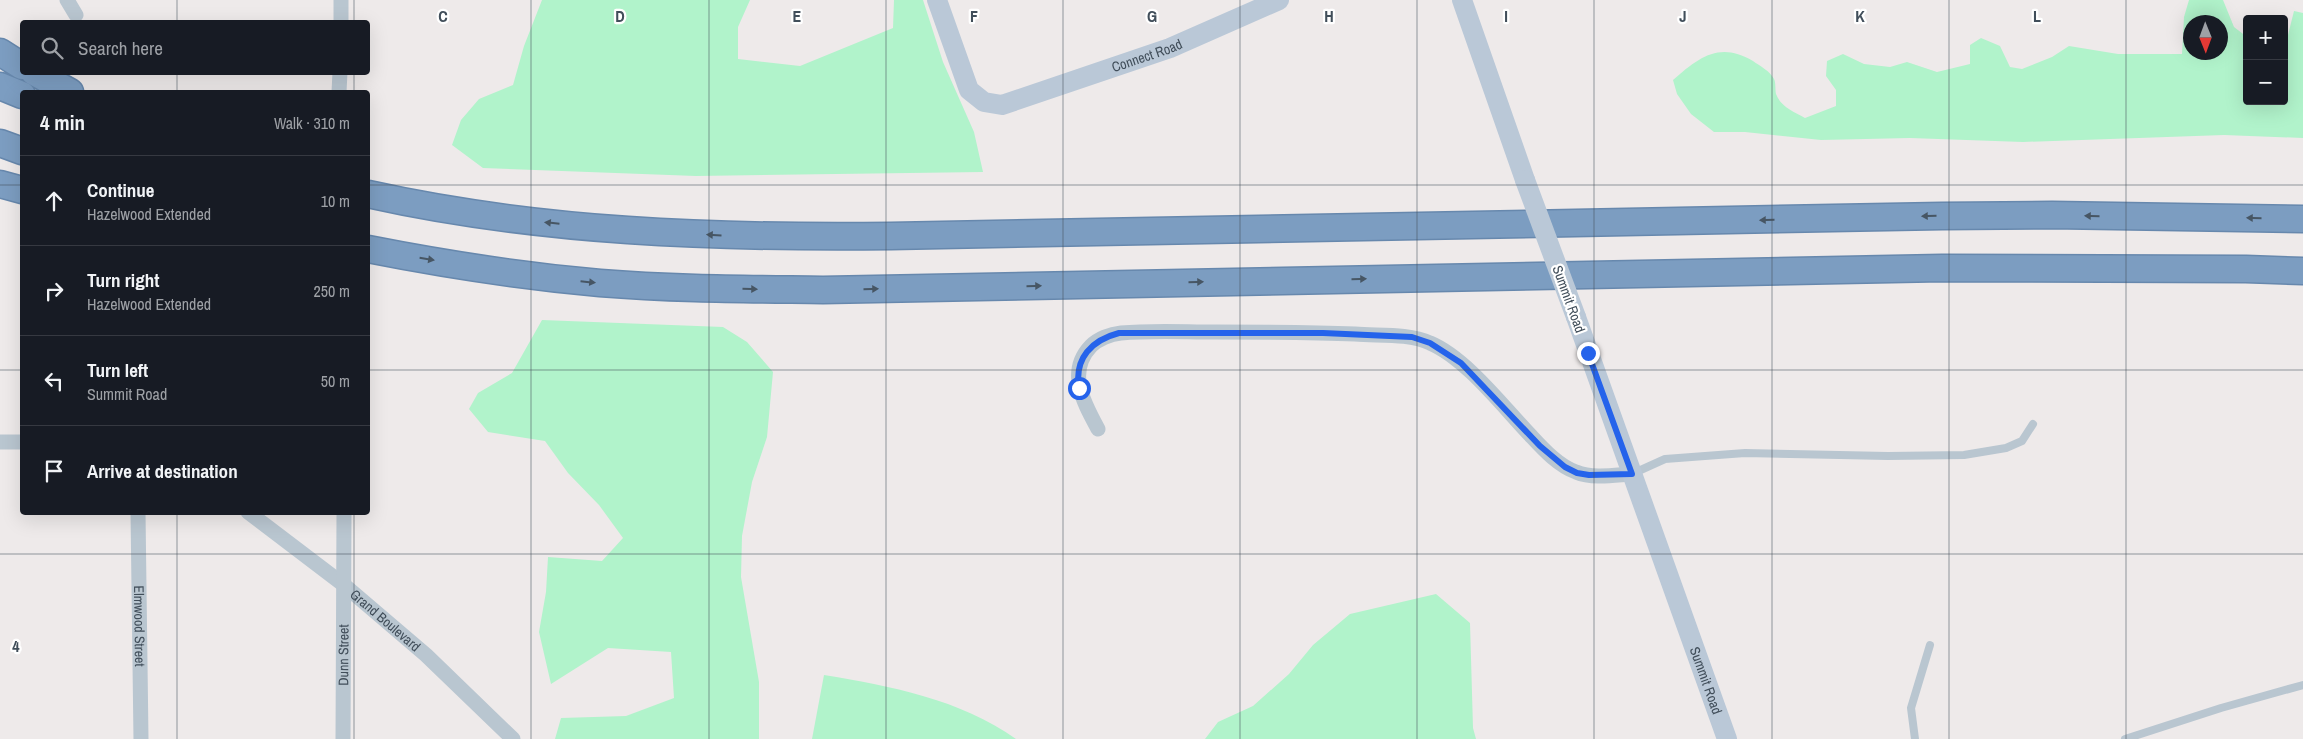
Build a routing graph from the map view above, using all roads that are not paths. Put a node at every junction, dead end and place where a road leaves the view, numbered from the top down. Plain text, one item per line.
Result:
1 (67, 0) edge
2 (341, 0) edge
3 (936, 0) edge
4 (1279, 0) edge
5 (1462, 0) edge
6 (76, 15) dead end
7 (340, 20) edge
8 (0, 52) edge
9 (20, 65) edge
10 (39, 75) edge
11 (340, 75) edge
12 (0, 86) edge
13 (66, 90) edge
14 (340, 90) edge
15 (20, 93) edge
16 (0, 143) edge
17 (20, 151) edge
18 (0, 184) edge
19 (20, 189) edge
20 (370, 194) edge
21 (2303, 219) edge
22 (371, 250) edge
23 (2303, 271) edge
24 (2033, 424) dead end
25 (1098, 429) dead end
26 (0, 442) edge
27 (20, 442) edge
28 (1632, 474) junction
29 (138, 515) edge
30 (252, 515) edge
31 (344, 515) edge
32 (344, 584) junction
33 (1930, 645) dead end
34 (2303, 685) edge
35 (141, 739) edge
36 (343, 739) edge
37 (513, 739) edge
38 (1726, 739) edge
39 (1916, 739) edge
40 (2125, 739) edge

1 - 6 street
2 - 7 street
3 - 4 street, Connect Road
5 - 28 street, Summit Road, bridge
8 - 9 highway
10 - 13 highway
11 - 14 street
12 - 15 highway
16 - 17 highway
18 - 19 highway
21 -> 20 highway
22 -> 23 highway
24 - 28 lane
25 - 28 street
26 - 27 street
28 - 38 street, Summit Road
29 - 35 street, Elmwood Street
30 - 32 street, Grand Boulevard
31 - 32 street, Dunn Street
32 - 36 street, Dunn Street
32 - 37 street, Grand Boulevard
33 - 39 lane
34 - 40 lane

